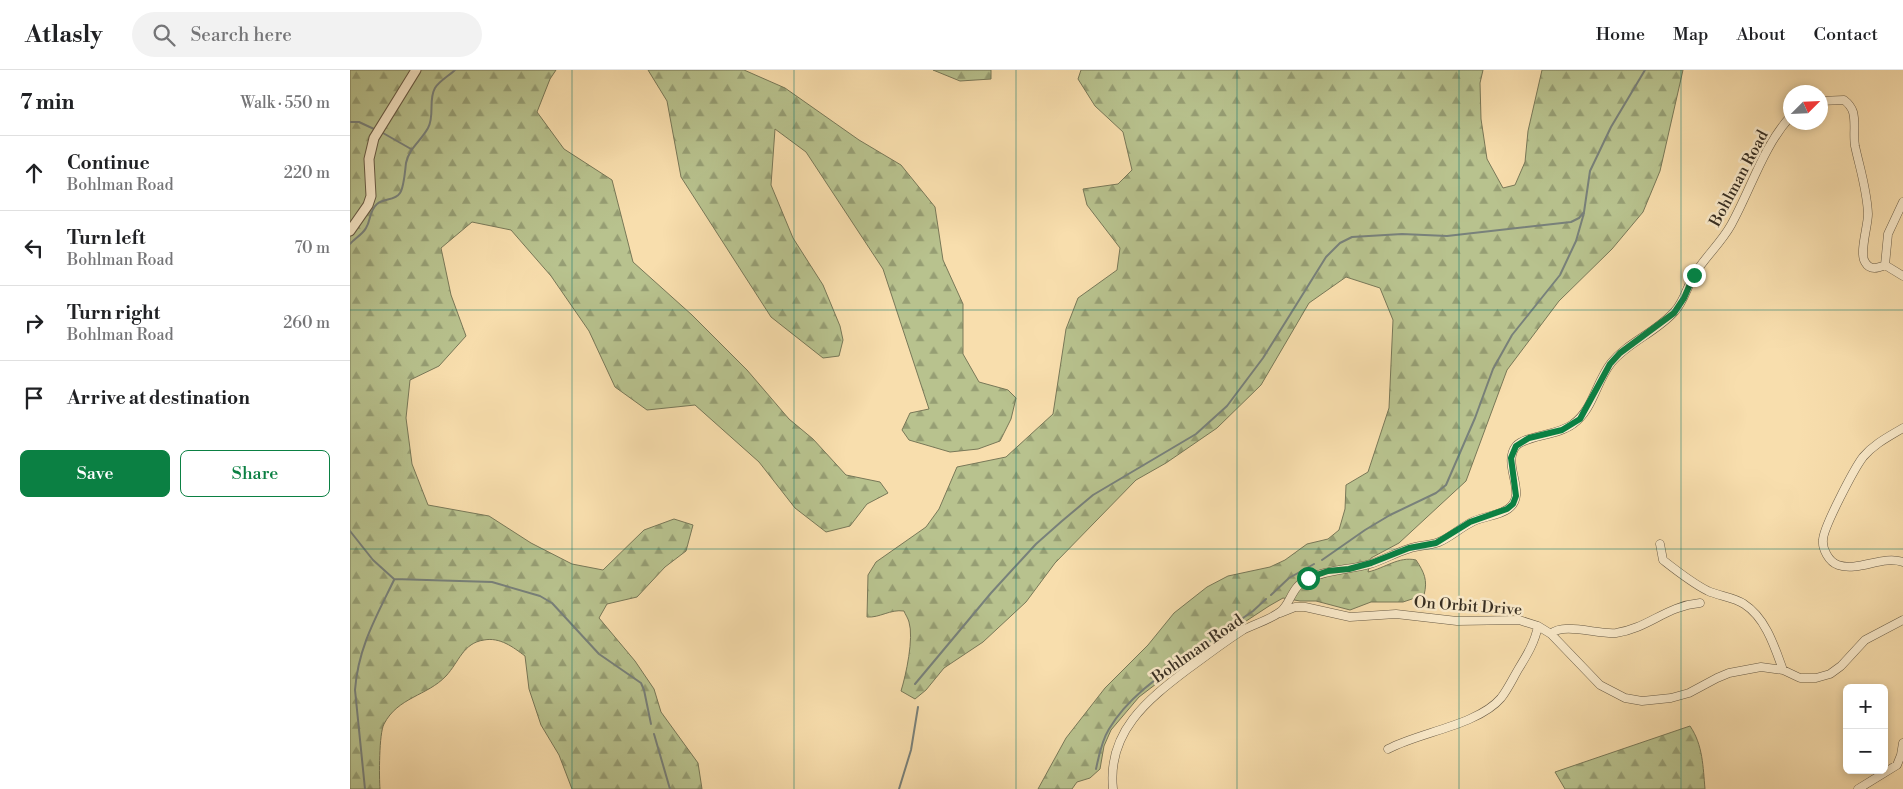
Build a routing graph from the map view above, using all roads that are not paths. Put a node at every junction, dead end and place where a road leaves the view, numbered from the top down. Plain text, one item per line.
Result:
1 (416, 70) edge
2 (1828, 101) edge
3 (1783, 126) edge
4 (1903, 202) edge
5 (350, 230) edge
6 (1885, 265) junction
7 (1903, 276) edge
8 (1903, 428) edge
9 (1660, 544) dead end
10 (1903, 562) edge
11 (1700, 603) dead end
12 (1278, 613) junction
13 (1903, 620) edge
14 (1538, 626) junction
15 (1551, 634) junction
16 (1783, 670) junction
17 (1903, 743) edge
18 (1388, 748) dead end
19 (1113, 789) edge
20 (1858, 789) edge

1 - 5 street
2 - 6 street
3 - 12 street, Bohlman Road
4 - 6 street
6 - 7 street
8 - 10 street
9 - 16 street
11 - 15 street
12 - 14 street, On Orbit Drive
12 - 19 street, Bohlman Road
13 - 16 street, On Orbit Drive
14 - 15 street, On Orbit Drive
14 - 18 street
15 - 16 street, On Orbit Drive
17 - 20 street

